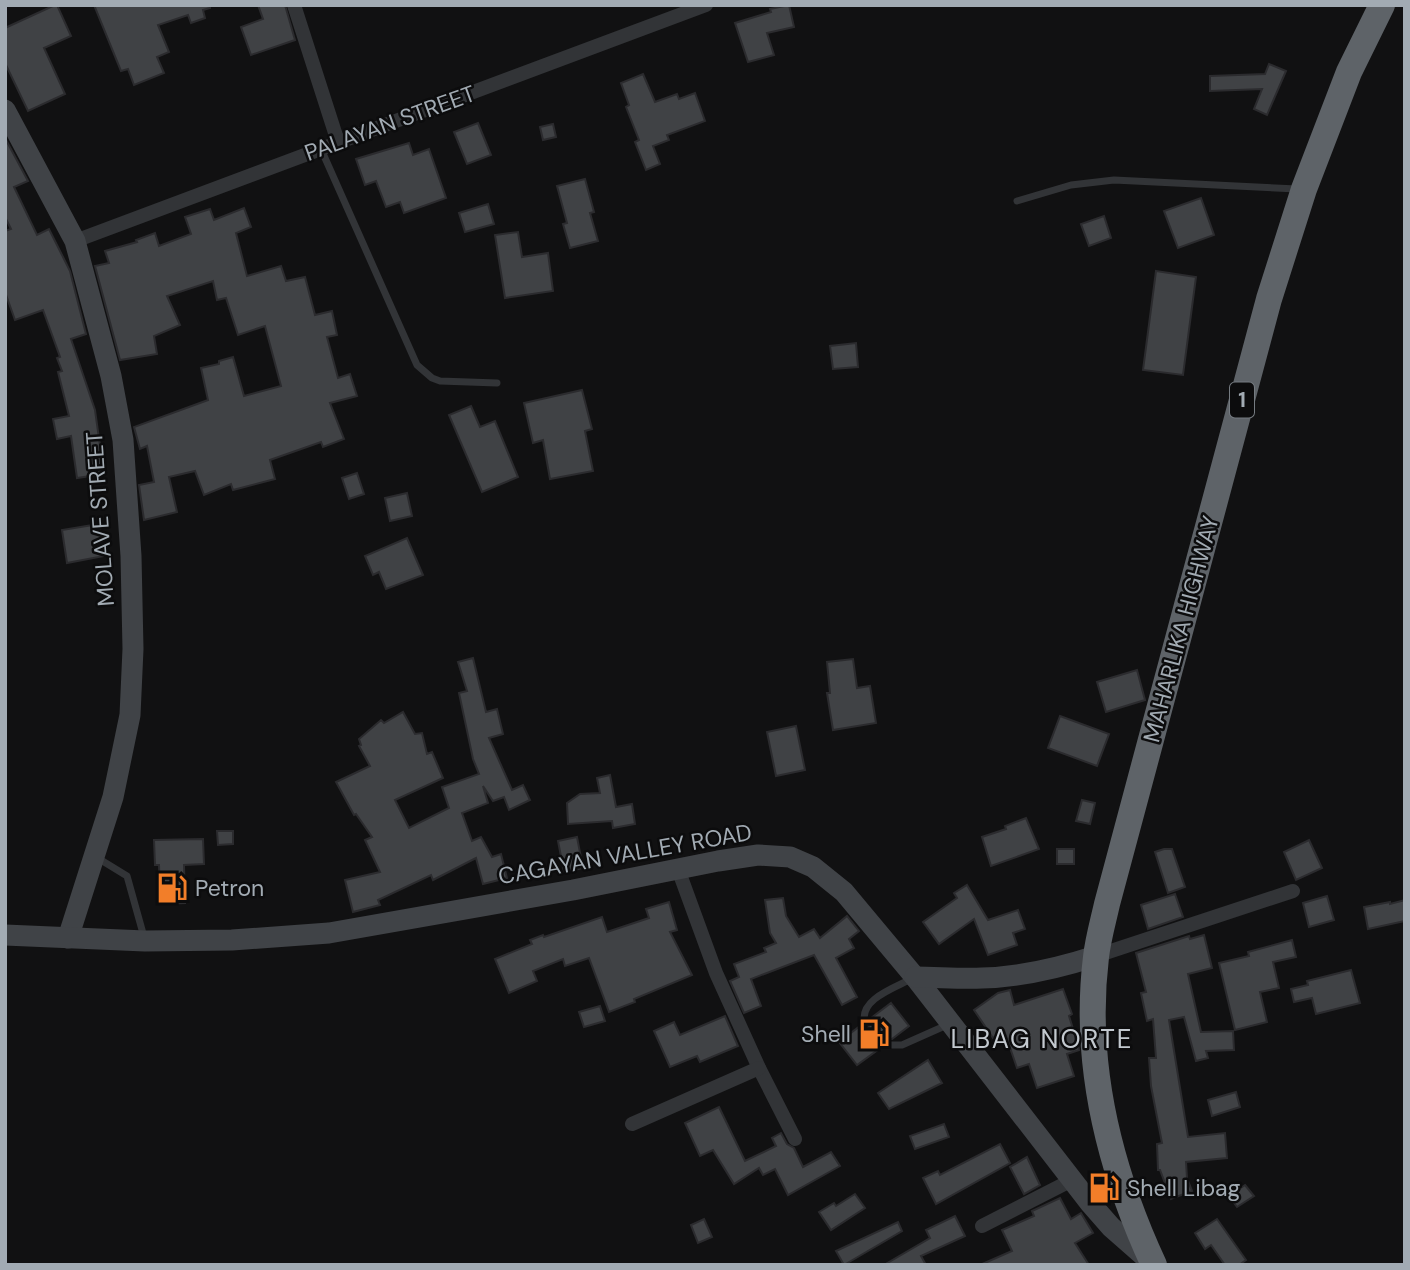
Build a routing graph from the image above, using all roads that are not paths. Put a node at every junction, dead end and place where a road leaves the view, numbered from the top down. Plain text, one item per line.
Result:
1 (294, 5) edge
2 (706, 5) edge
3 (1382, 5) edge
4 (5, 110) edge
5 (338, 142) junction
6 (321, 148) junction
7 (1304, 189) junction
8 (1017, 201) dead end
9 (75, 241) junction
10 (497, 383) dead end
11 (93, 856) junction
12 (678, 869) junction
13 (1293, 891) dead end
14 (5, 935) edge
15 (68, 938) junction
16 (145, 941) junction
17 (1096, 956) junction
18 (915, 977) junction
19 (865, 1023) dead end
20 (951, 1023) junction
21 (884, 1045) dead end
22 (759, 1068) junction
23 (632, 1124) dead end
24 (794, 1139) dead end
25 (1072, 1180) junction
26 (982, 1226) dead end
27 (1154, 1264) edge

1 - 5 street
2 - 5 street, PALAYAN STREET
3 - 7 highway, MAHARLIKA HIGHWAY / 1
4 - 9 main road, MOLAVE STREET
5 - 6 street, PALAYAN STREET
6 - 9 street, PALAYAN STREET
6 - 10 lane
7 - 8 lane
7 - 17 highway, MAHARLIKA HIGHWAY / 1
9 - 11 main road, MOLAVE STREET
11 - 15 main road, MOLAVE STREET
11 - 16 lane
12 - 16 main road, CAGAYAN VALLEY ROAD
12 - 18 main road, CAGAYAN VALLEY ROAD
12 - 22 street
13 - 17 street
14 - 15 main road, CAGAYAN VALLEY ROAD
15 - 16 main road, CAGAYAN VALLEY ROAD
17 - 18 main road
17 - 27 highway, MAHARLIKA HIGHWAY / 1
18 - 19 lane
18 - 20 main road, CAGAYAN VALLEY ROAD
20 - 21 lane
20 - 25 main road, CAGAYAN VALLEY ROAD
22 - 23 street
22 - 24 street
25 - 26 street
25 - 27 main road, CAGAYAN VALLEY ROAD

